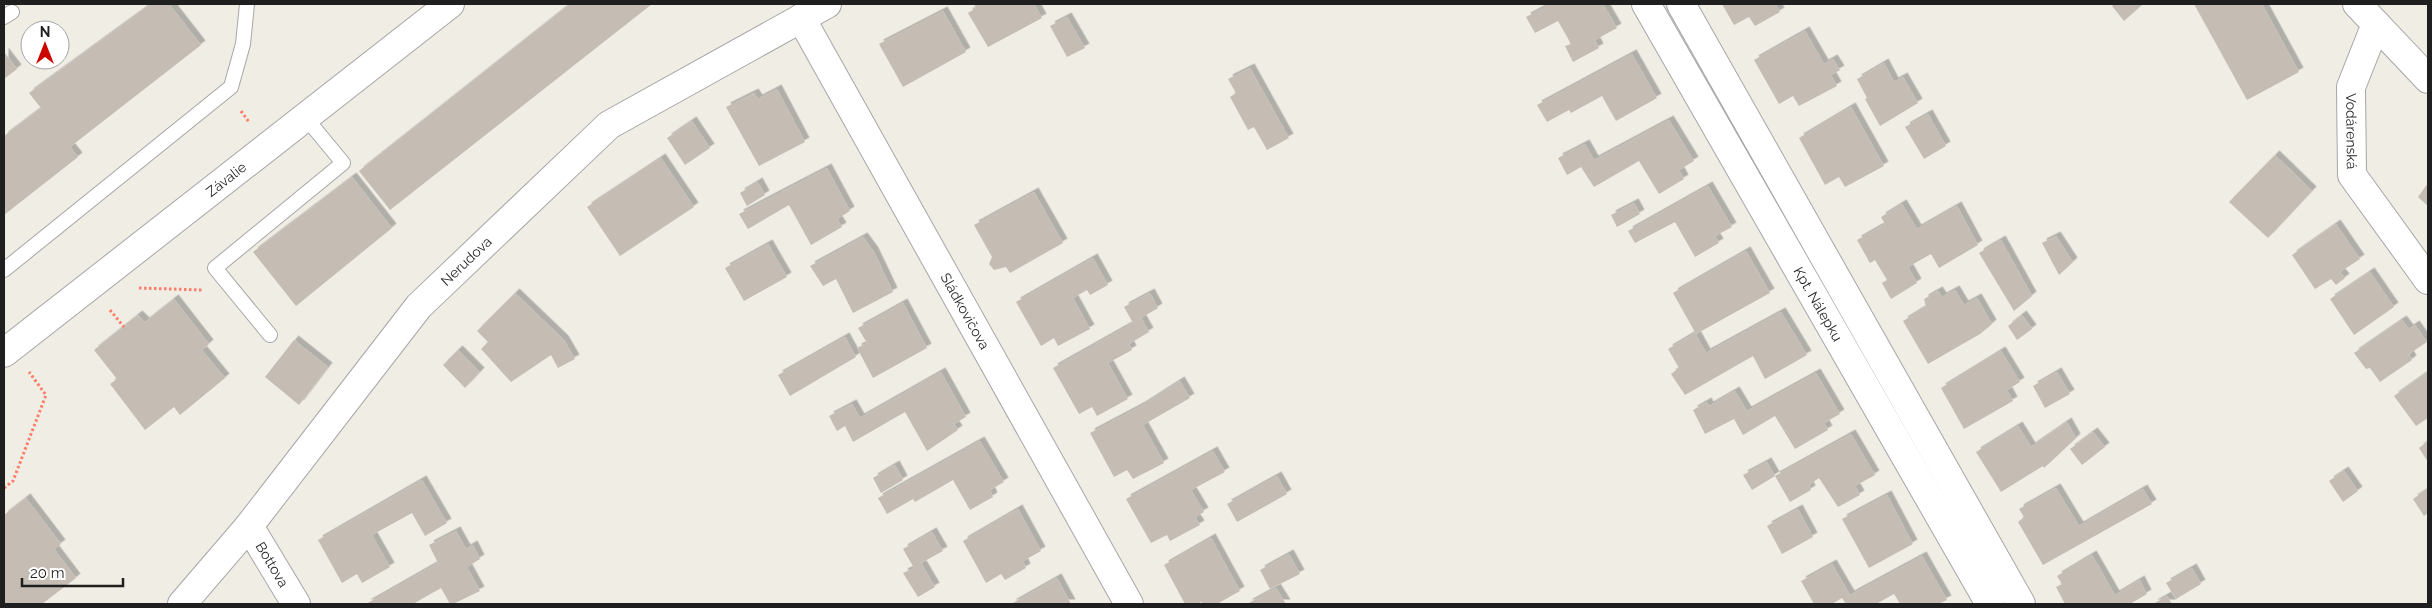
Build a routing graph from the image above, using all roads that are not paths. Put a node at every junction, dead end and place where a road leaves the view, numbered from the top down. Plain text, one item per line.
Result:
1 (247, 4) edge
2 (450, 4) edge
3 (827, 4) edge
4 (1646, 4) edge
5 (1681, 4) edge
6 (2357, 4) edge
7 (800, 18) junction
8 (2376, 24) junction
9 (2428, 79) edge
10 (305, 117) junction
11 (4, 270) edge
12 (2428, 280) edge
13 (270, 335) dead end
14 (15, 360) edge
15 (249, 526) junction
16 (182, 604) edge
17 (296, 604) edge
18 (1129, 604) edge
19 (1990, 604) edge
20 (2021, 604) edge

1 - 11 lane
2 - 10 street, Závalie
3 - 7 street, Nerudova
4 - 19 street, Kpt. Nálepku
5 - 20 street
6 - 8 street
7 - 15 street, Nerudova
7 - 18 street, Sládkovičova
8 - 9 street
8 - 12 street, Vodárenská
10 - 13 lane
10 - 14 street, Závalie
15 - 16 street, Nerudova
15 - 17 street, Bottova

